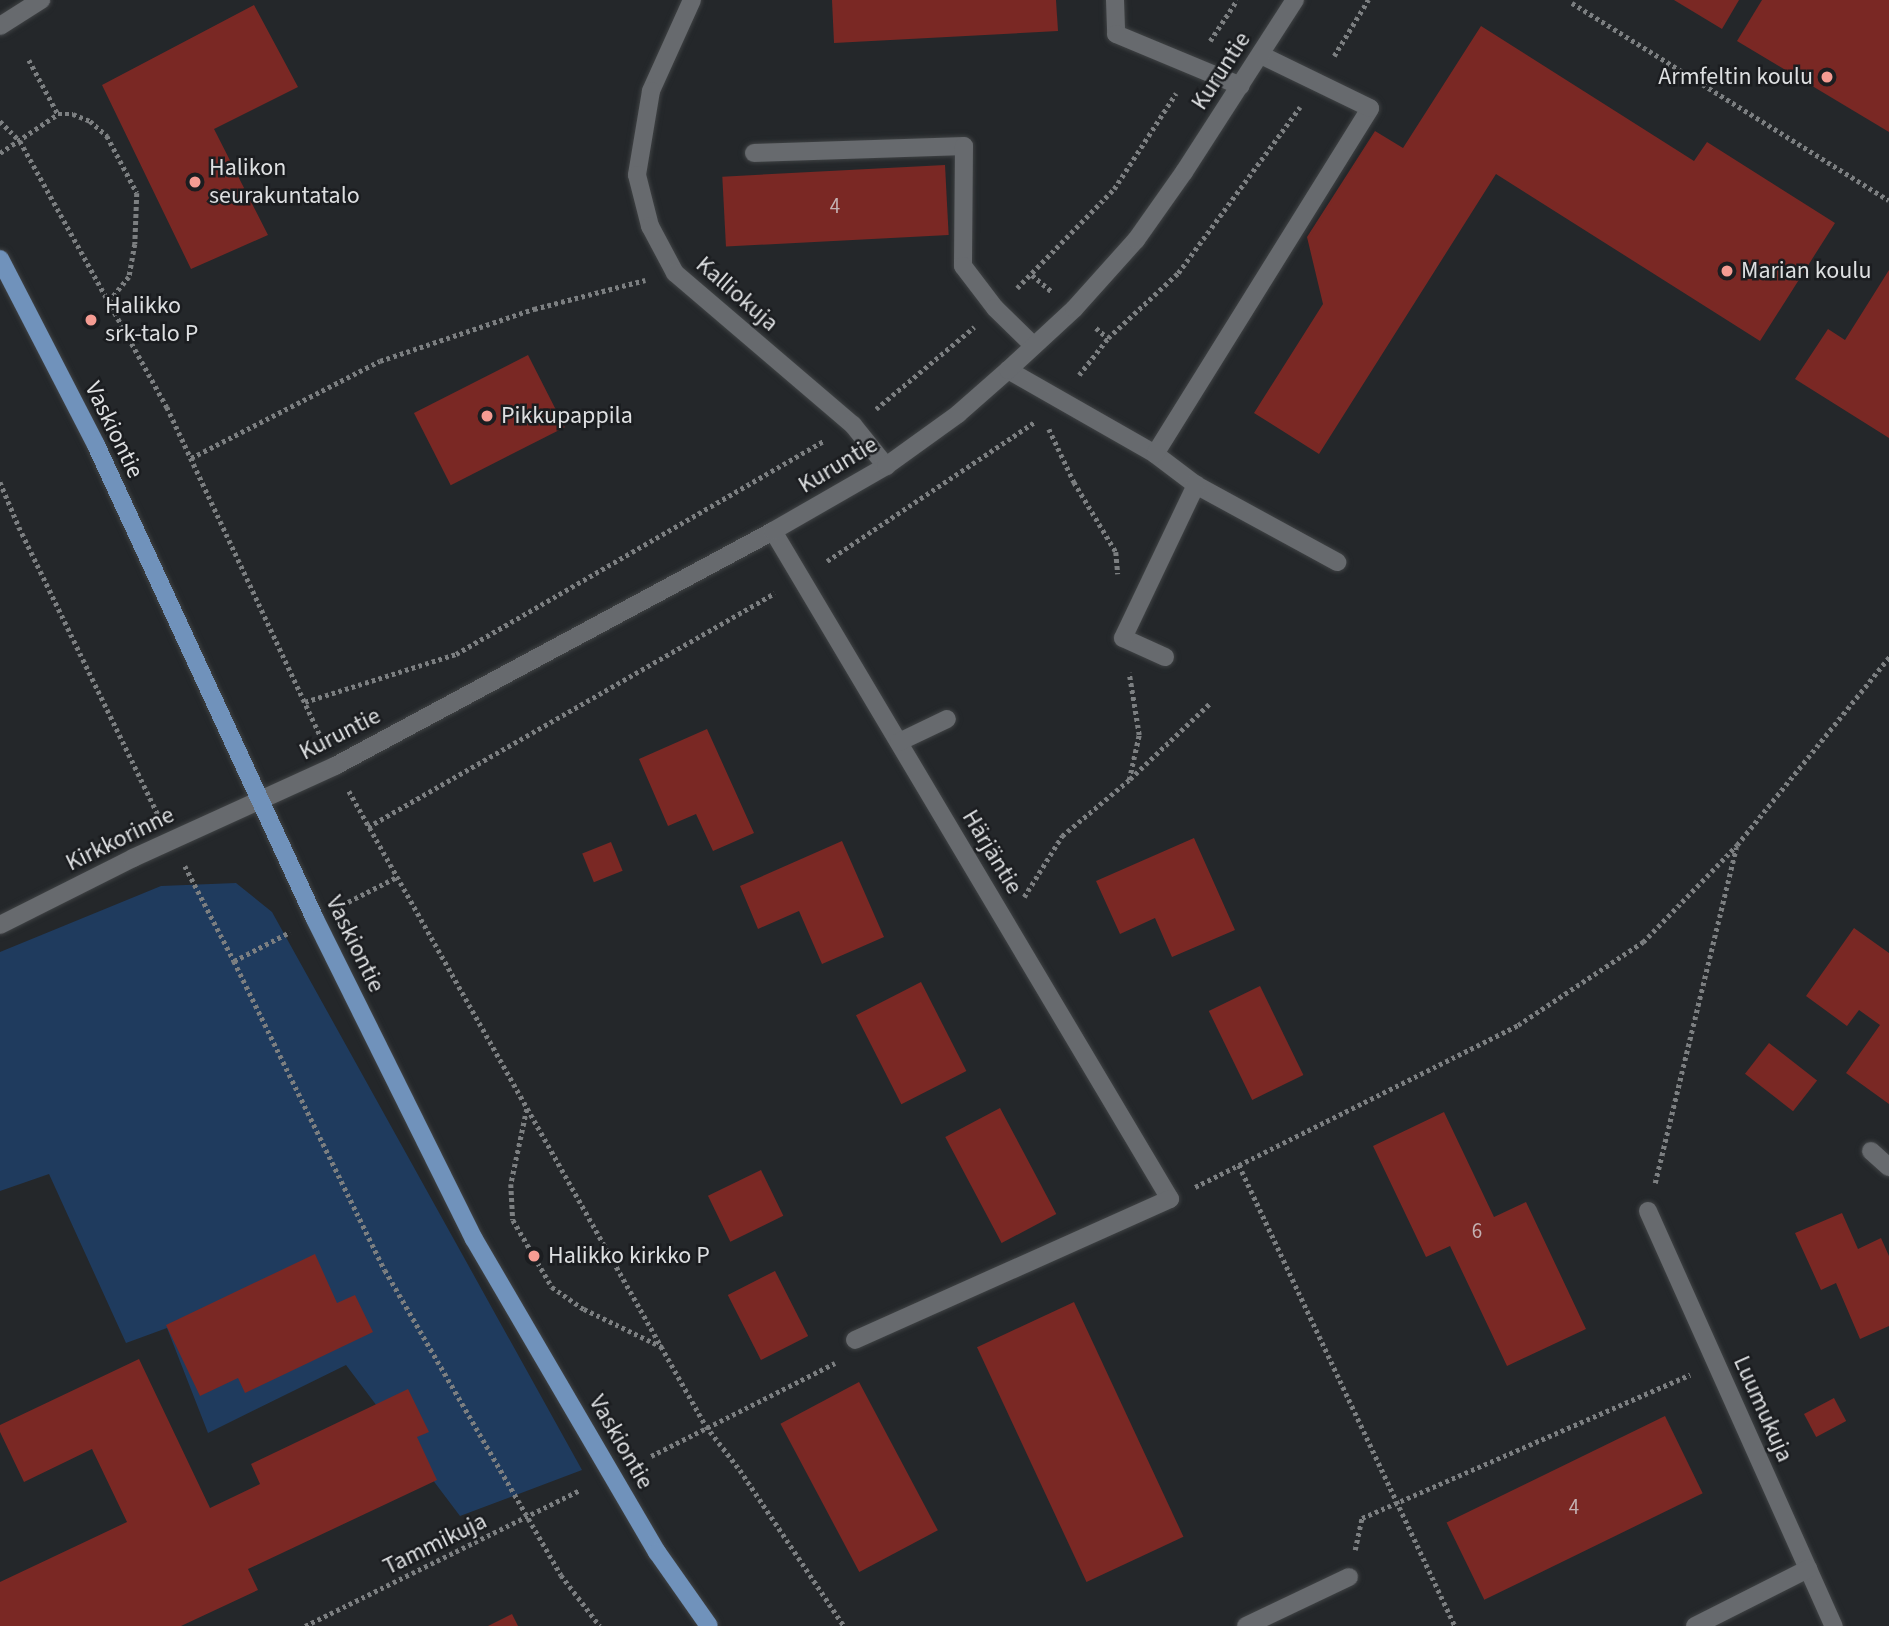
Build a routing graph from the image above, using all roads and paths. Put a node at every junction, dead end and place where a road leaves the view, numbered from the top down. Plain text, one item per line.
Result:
1 (41, 0) edge
2 (692, 0) edge
3 (1115, 0) edge
4 (1295, 0) edge
5 (1572, 3) dead end
6 (0, 26) edge
7 (1261, 55) junction
8 (29, 60) dead end
9 (1241, 86) junction
10 (58, 114) junction
11 (0, 121) edge
12 (20, 141) junction
13 (0, 153) edge
14 (754, 153) dead end
15 (1889, 200) edge
16 (0, 259) edge
17 (675, 273) junction
18 (109, 302) junction
19 (1034, 346) junction
20 (1008, 370) junction
21 (1048, 427) dead end
22 (1155, 454) junction
23 (191, 458) junction
24 (886, 466) junction
25 (0, 482) edge
26 (1196, 485) junction
27 (773, 531) junction
28 (1337, 562) dead end
29 (1118, 576) dead end
30 (1123, 638) junction
31 (1165, 657) dead end
32 (1889, 657) edge
33 (1211, 702) dead end
34 (947, 719) dead end
35 (898, 743) junction
36 (335, 766) junction
37 (1129, 780) junction
38 (262, 801) junction
39 (171, 841) junction
40 (1737, 845) junction
41 (1006, 924) junction
42 (0, 925) edge
43 (528, 1108) junction
44 (1871, 1151) dead end
45 (1239, 1165) junction
46 (1889, 1167) edge
47 (1170, 1199) junction
48 (1648, 1211) joint
49 (855, 1340) dead end
50 (662, 1348) junction
51 (1716, 1363) junction
52 (578, 1491) dead end
53 (1398, 1503) junction
54 (530, 1517) junction
55 (1808, 1569) junction
56 (1349, 1577) joint
57 (305, 1626) edge
58 (600, 1626) edge
59 (709, 1626) edge
60 (844, 1626) edge
61 (1246, 1626) edge
62 (1455, 1626) edge
63 (1695, 1626) edge
64 (1834, 1626) edge

1 - 6 street
2 - 17 street, Kalliokuja
3 - 9 street
4 - 7 street, Kuruntie
5 - 15 path
7 - 9 street, Kuruntie
7 - 22 street
8 - 10 path
9 - 19 street, Kuruntie
10 - 12 path
10 - 18 path
11 - 12 path
12 - 13 path
12 - 18 path
14 - 19 street
16 - 38 main road, Vaskiontie
17 - 23 path
17 - 24 street, Kalliokuja
18 - 23 path
19 - 20 street, Kuruntie
20 - 22 street
20 - 24 street, Kuruntie
21 - 29 path
22 - 26 street
23 - 36 path
24 - 27 street, Kuruntie
25 - 39 path
26 - 28 street
26 - 30 street
27 - 35 street, Härjäntie
27 - 36 street, Kuruntie
30 - 31 street
30 - 37 path
32 - 40 path
33 - 37 path
34 - 35 street
35 - 41 street, Härjäntie
36 - 38 street, Kuruntie
36 - 43 path
37 - 41 path
38 - 39 street, Kirkkorinne
38 - 59 main road, Vaskiontie
39 - 42 street, Kirkkorinne
39 - 54 path
40 - 45 path
40 - 48 path
41 - 47 street, Härjäntie
43 - 50 path
43 - 50 path
44 - 46 street
45 - 47 path
45 - 53 path
47 - 49 street
48 - 51 street, Luumukuja
50 - 60 path
51 - 53 path
51 - 55 street, Luumukuja
52 - 54 path, Tammikuja
53 - 56 path
53 - 62 path
54 - 57 path, Tammikuja
54 - 58 path
55 - 63 street
55 - 64 street, Luumukuja
56 - 61 street

